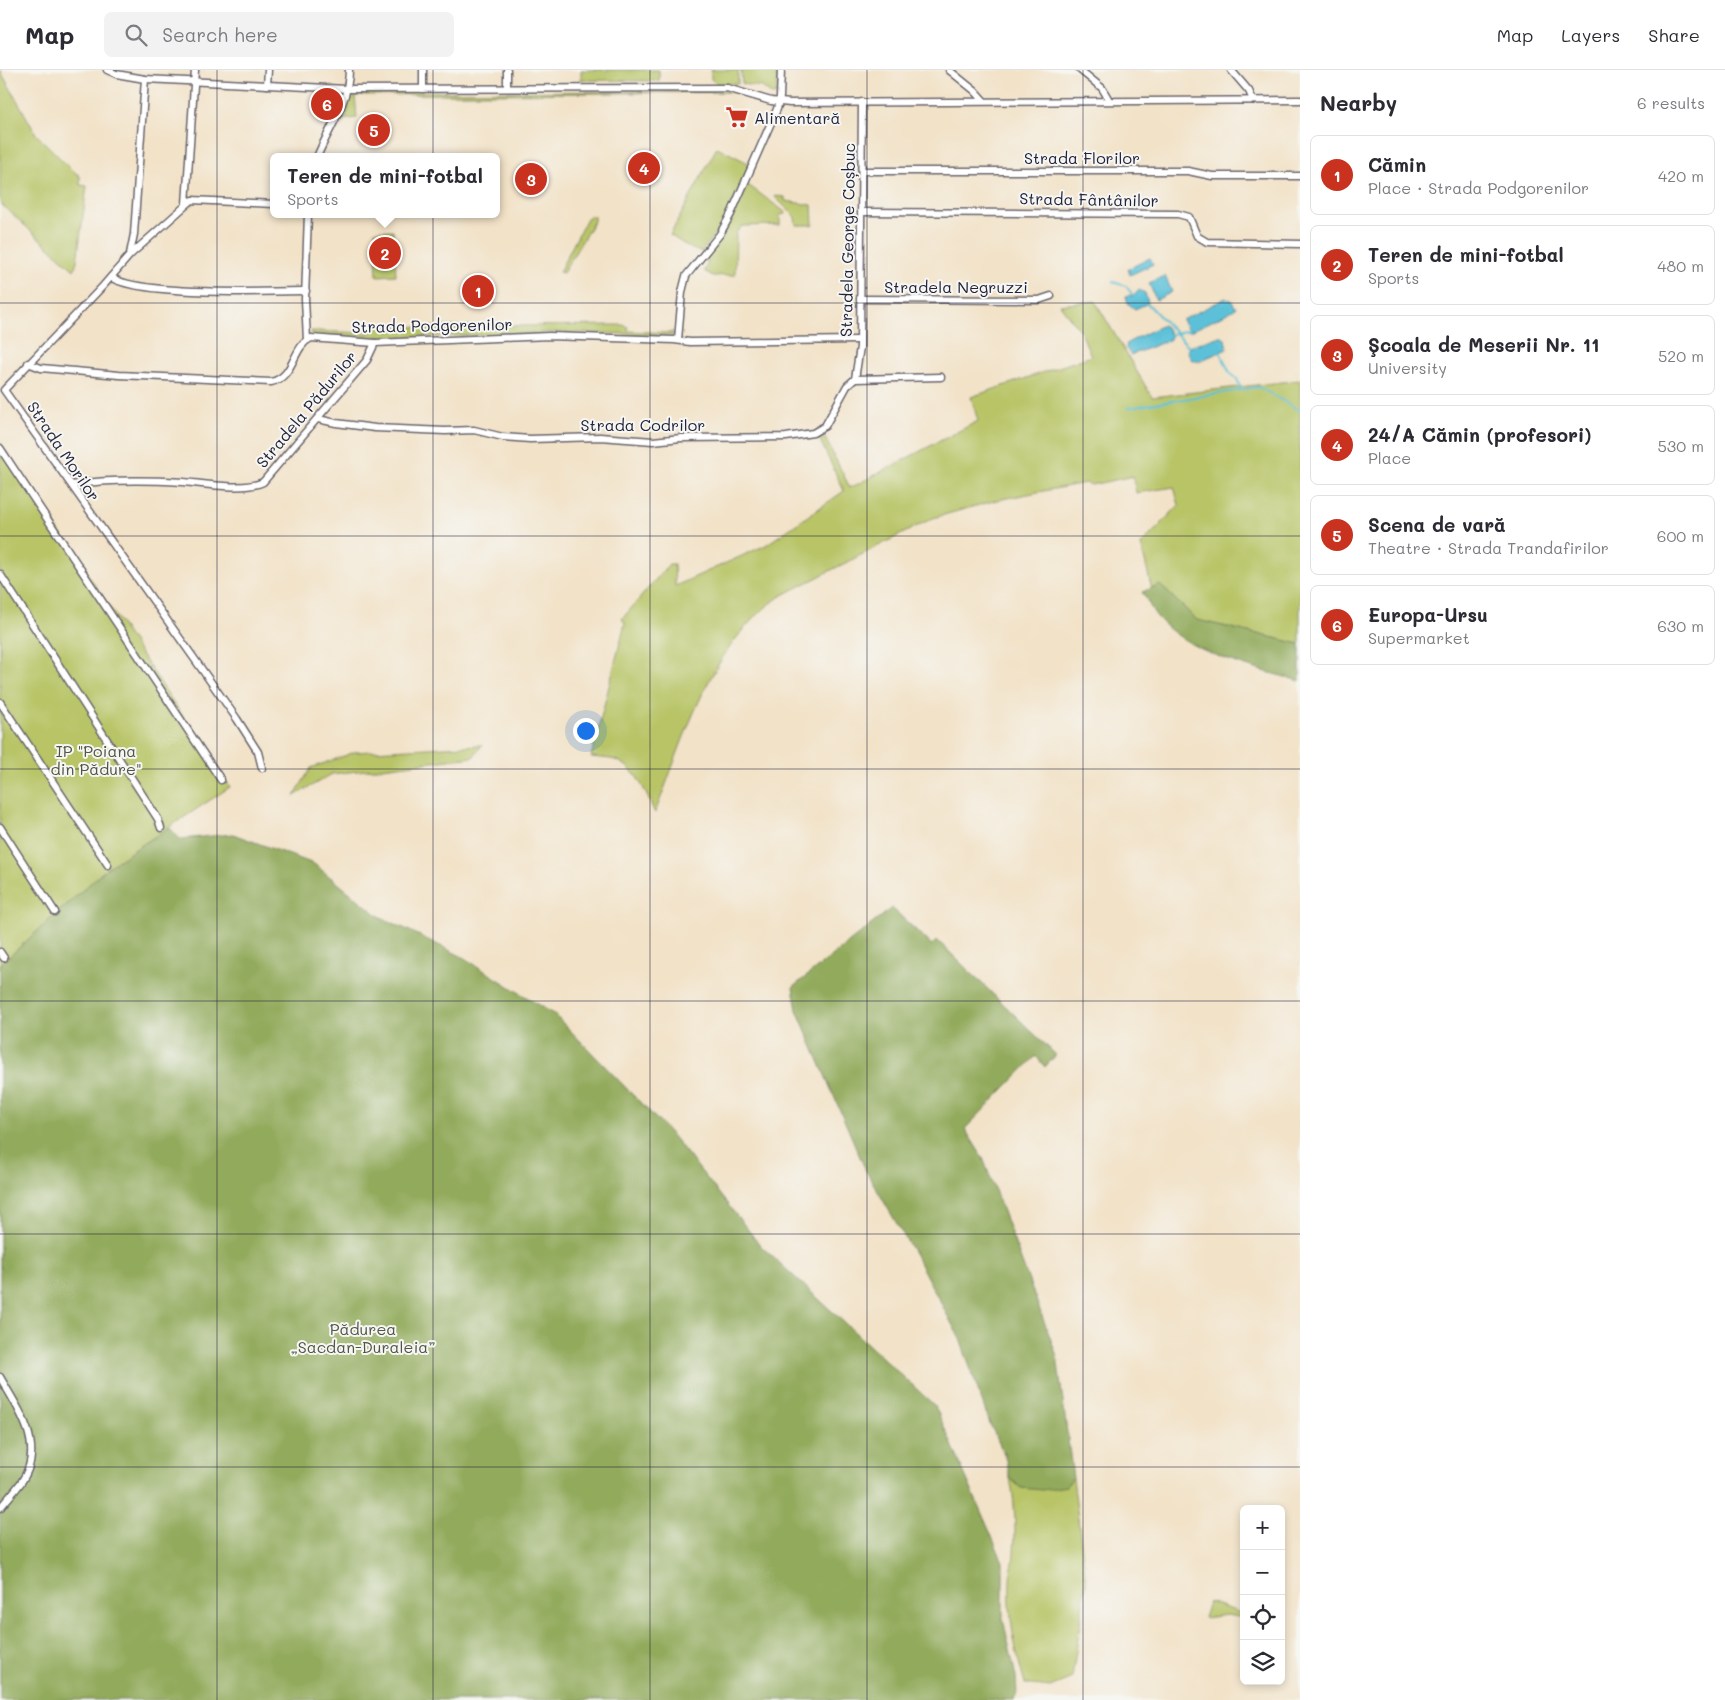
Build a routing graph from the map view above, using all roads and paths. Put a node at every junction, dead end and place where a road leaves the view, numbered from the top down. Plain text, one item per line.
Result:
1 (108, 70) edge
2 (195, 70) edge
3 (268, 70) edge
4 (349, 70) edge
5 (423, 70) edge
6 (507, 70) edge
7 (781, 70) edge
8 (949, 70) edge
9 (1080, 70) edge
10 (1232, 70) edge
11 (144, 79) junction
12 (194, 82) junction
13 (267, 85) junction
14 (507, 88) junction
15 (347, 89) junction
16 (423, 89) junction
17 (1109, 100) junction
18 (1253, 100) junction
19 (1300, 100) edge
20 (984, 101) junction
21 (778, 102) junction
22 (862, 102) junction
23 (319, 153) edge
24 (863, 171) junction
25 (1300, 176) edge
26 (186, 204) junction
27 (270, 204) edge
28 (863, 212) junction
29 (308, 218) edge
30 (1300, 244) edge
31 (130, 255) junction
32 (111, 277) junction
33 (306, 291) junction
34 (1051, 296) dead end
35 (860, 299) junction
36 (307, 340) junction
37 (678, 340) junction
38 (859, 340) junction
39 (375, 343) junction
40 (28, 364) junction
41 (941, 376) dead end
42 (856, 378) junction
43 (318, 419) junction
44 (0, 448) edge
45 (72, 485) junction
46 (0, 574) edge
47 (0, 702) edge
48 (262, 768) dead end
49 (221, 780) dead end
50 (0, 827) edge
51 (161, 828) dead end
52 (108, 865) dead end
53 (55, 912) dead end
54 (0, 1378) edge
55 (0, 1508) edge

1 - 11 street
2 - 12 street
3 - 13 street
4 - 15 street
5 - 16 street
6 - 14 street
7 - 21 street
8 - 20 street
9 - 17 street
10 - 18 street
11 - 12 street
11 - 31 street
12 - 13 street
12 - 26 street
13 - 15 street
14 - 16 street
14 - 21 street
15 - 16 street
15 - 23 street
17 - 18 street
17 - 20 street
18 - 19 street
20 - 22 street
21 - 22 street
21 - 37 street
22 - 24 street, Stradela George Coșbuc
24 - 25 street, Strada Florilor
24 - 28 street, Stradela George Coșbuc
26 - 27 street
26 - 31 street, Strada Morilor
28 - 30 street, Strada Fântânilor
28 - 35 street, Stradela George Coșbuc
29 - 33 street
31 - 32 street, Strada Morilor
32 - 33 street
32 - 40 street, Strada Morilor
33 - 36 street
34 - 35 street, Stradela Negruzzi
35 - 38 street, Stradela George Coșbuc
36 - 39 street, Strada Podgorenilor
36 - 40 street
37 - 38 street, Strada Podgorenilor
37 - 39 street, Strada Podgorenilor
38 - 42 street, Stradela George Coșbuc
39 - 43 street, Stradela Pădurilor
40 - 45 street, Strada Morilor
41 - 42 street
42 - 43 street, Strada Codrilor
43 - 45 street, Stradela Pădurilor
44 - 49 street
45 - 48 street, Strada Morilor
46 - 51 street
47 - 52 street
50 - 53 street
54 - 55 street

